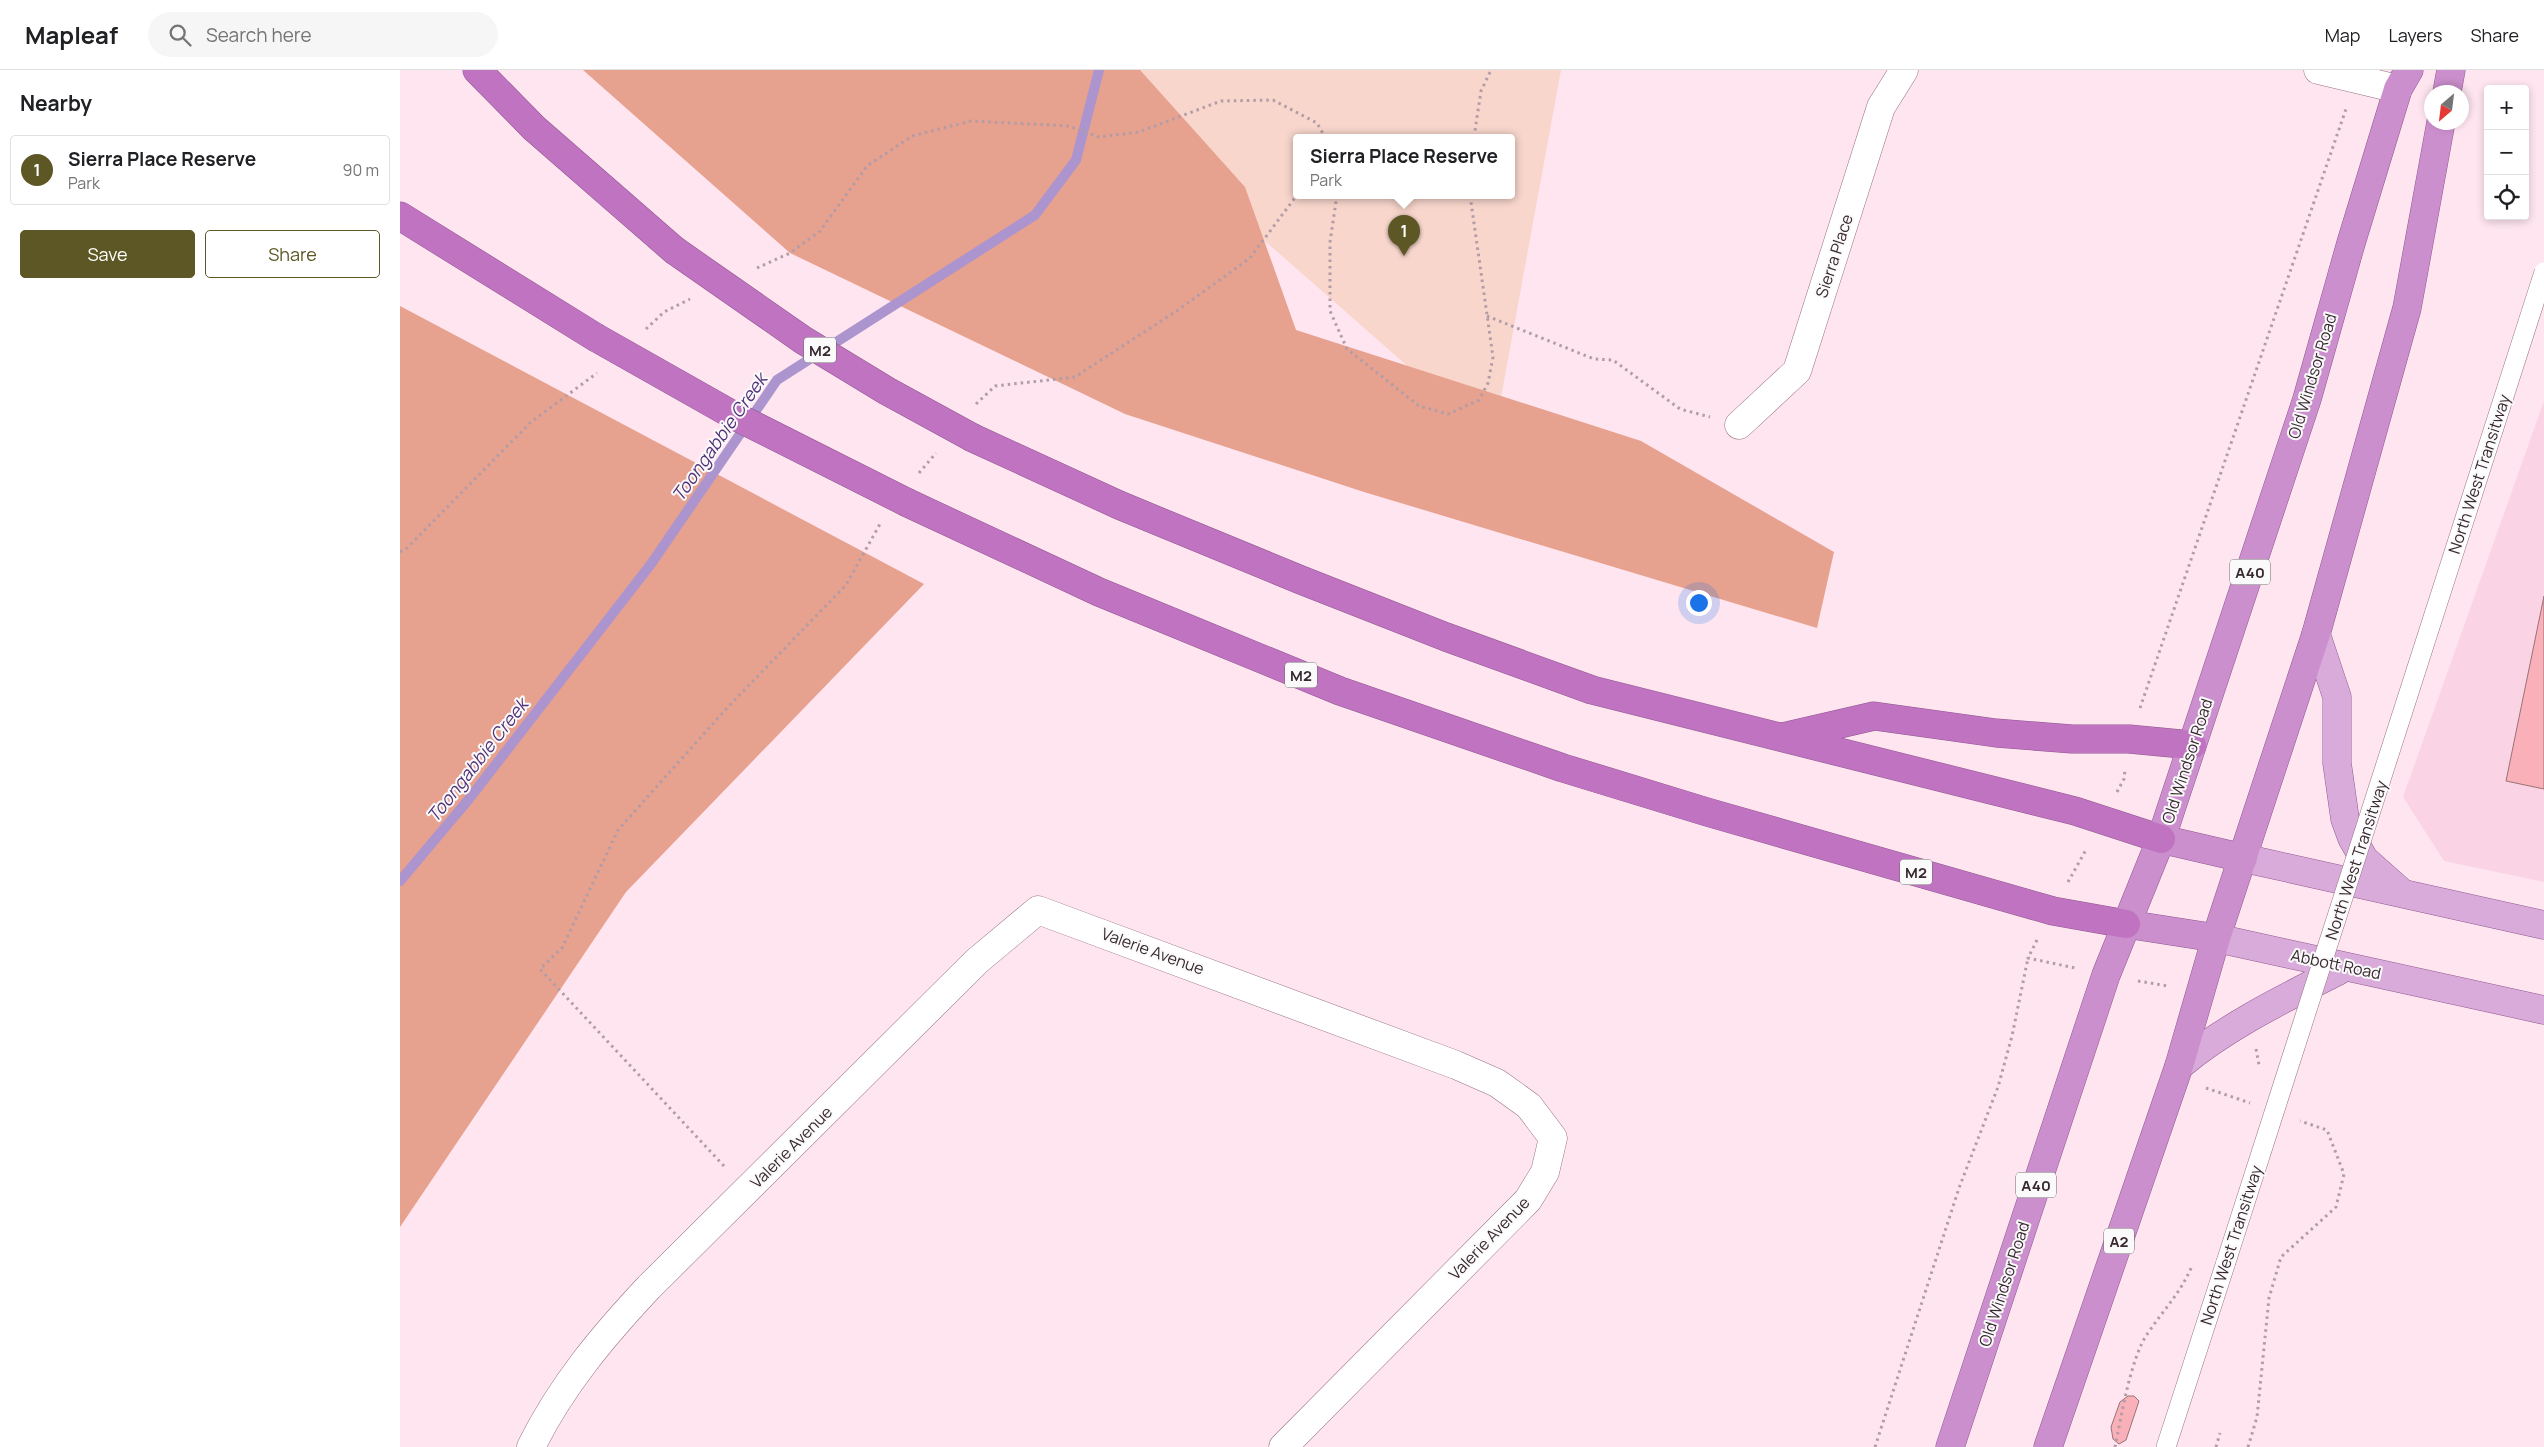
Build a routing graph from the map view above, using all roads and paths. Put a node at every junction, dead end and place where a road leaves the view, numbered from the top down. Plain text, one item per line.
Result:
1 (478, 70) edge
2 (1491, 70) edge
3 (1904, 70) edge
4 (2318, 70) edge
5 (2451, 70) edge
6 (2357, 79) junction
7 (2404, 80) edge
8 (2448, 85) edge
9 (1069, 126) dead end
10 (1323, 130) junction
11 (2440, 130) edge
12 (1321, 134) edge
13 (1324, 134) edge
14 (1474, 134) edge
15 (1294, 199) edge
16 (1336, 199) edge
17 (1471, 199) edge
18 (400, 216) edge
19 (2544, 272) edge
20 (1486, 316) junction
21 (975, 404) dead end
22 (1739, 424) joint
23 (939, 449) dead end
24 (911, 491) junction
25 (884, 516) dead end
26 (2316, 634) junction
27 (1779, 738) junction
28 (2129, 739) junction
29 (2192, 745) junction
30 (2102, 821) junction
31 (2162, 839) junction
32 (2243, 858) junction
33 (2402, 893) junction
34 (2126, 924) junction
35 (2544, 926) edge
36 (2216, 938) junction
37 (2028, 958) dead end
38 (2346, 967) junction
39 (2544, 1010) edge
40 (2178, 1066) junction
41 (747, 1190) junction
42 (2192, 1266) dead end
43 (2220, 1433) dead end
44 (532, 1447) edge
45 (1283, 1447) edge
46 (1875, 1447) edge
47 (1950, 1447) edge
48 (2048, 1447) edge
49 (2114, 1447) edge
50 (2166, 1447) edge
51 (2216, 1447) edge

1 - 27 highway, M2, bridge
2 - 14 path
3 - 22 street, Sierra Place
4 - 6 street
5 - 8 highway
6 - 7 street
6 - 28 path
7 - 29 highway, Old Windsor Road / A40
9 - 10 path
10 - 12 path
10 - 13 path
11 - 26 highway
15 - 21 path
16 - 20 path
17 - 20 path
18 - 24 highway, M2, bridge
19 - 50 lane, North West Transitway, bridge
20 - 22 path
23 - 24 path
24 - 34 highway, M2
25 - 41 path
26 - 32 highway
26 - 33 main road
27 - 28 highway, M2
27 - 30 highway, M2
28 - 29 highway, M2
28 - 30 path
29 - 31 highway, Old Windsor Road / A40
30 - 31 highway, M2
31 - 32 highway
31 - 34 highway, Old Windsor Road / A40
32 - 33 main road
32 - 36 highway, A2
33 - 35 main road
34 - 36 highway, Abbott Road
34 - 47 highway, Old Windsor Road / A40
36 - 38 main road, Abbott Road
36 - 40 highway, A2
37 - 46 path
38 - 39 main road, Abbott Road
38 - 40 main road
40 - 48 highway, A2
41 - 44 street, Valerie Avenue
41 - 45 street, Valerie Avenue
42 - 49 path
43 - 51 path

